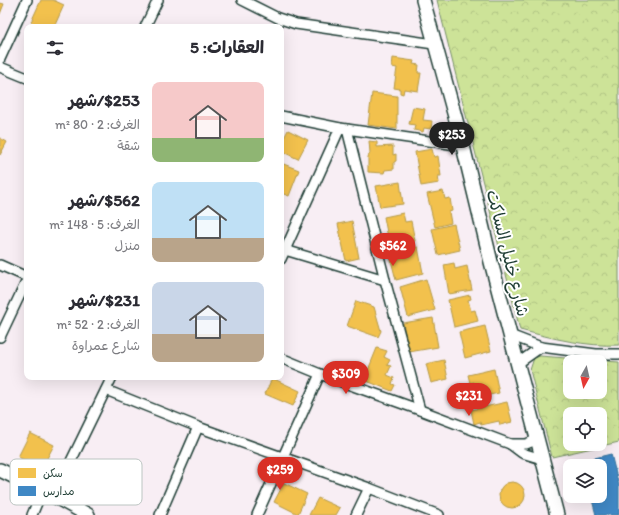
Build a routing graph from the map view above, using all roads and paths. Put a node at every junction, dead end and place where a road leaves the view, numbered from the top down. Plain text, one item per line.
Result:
1 (27, 0) edge
2 (158, 0) edge
3 (242, 0) edge
4 (423, 0) edge
5 (278, 18) junction
6 (146, 24) edge
7 (275, 24) edge
8 (434, 44) junction
9 (0, 59) edge
10 (0, 67) edge
11 (24, 77) edge
12 (284, 117) edge
13 (344, 128) junction
14 (463, 146) junction
15 (285, 250) joint
16 (0, 265) edge
17 (24, 277) edge
18 (385, 280) junction
19 (24, 285) edge
20 (510, 335) junction
21 (0, 337) edge
22 (541, 347) junction
23 (619, 354) edge
24 (284, 359) edge
25 (517, 364) junction
26 (320, 374) junction
27 (111, 380) edge
28 (106, 390) junction
29 (420, 410) junction
30 (198, 427) junction
31 (536, 440) junction
32 (510, 444) junction
33 (283, 458) junction
34 (72, 459) edge
35 (542, 459) junction
36 (0, 470) edge
37 (10, 475) edge
38 (369, 488) junction
39 (36, 505) edge
40 (70, 505) edge
41 (32, 515) edge
42 (88, 515) edge
43 (160, 515) edge
44 (257, 515) edge
45 (356, 515) edge
46 (439, 515) edge
47 (557, 515) edge

1 - 9 street
2 - 6 street
3 - 5 street
4 - 8 street, شارع خليل الساكت
5 - 7 street
5 - 8 street
8 - 14 street, شارع خليل الساكت
10 - 11 street
12 - 13 street
13 - 14 street
13 - 15 street
13 - 18 street
14 - 20 street, شارع خليل الساكت
15 - 18 street
16 - 17 street
18 - 29 street
19 - 21 street
20 - 22 street
20 - 25 street, شارع خليل الساكت
22 - 23 street
22 - 25 street
24 - 26 street
25 - 31 street, شارع خليل الساكت
26 - 29 street
26 - 33 street
27 - 28 street
28 - 30 street
28 - 34 street
29 - 32 street
30 - 33 street
30 - 43 street
31 - 32 street
31 - 35 street, شارع خليل الساكت
32 - 35 street
33 - 38 street
33 - 44 street
35 - 47 street, شارع خليل الساكت
36 - 37 street
38 - 45 street
38 - 46 street
39 - 41 street
40 - 42 street

